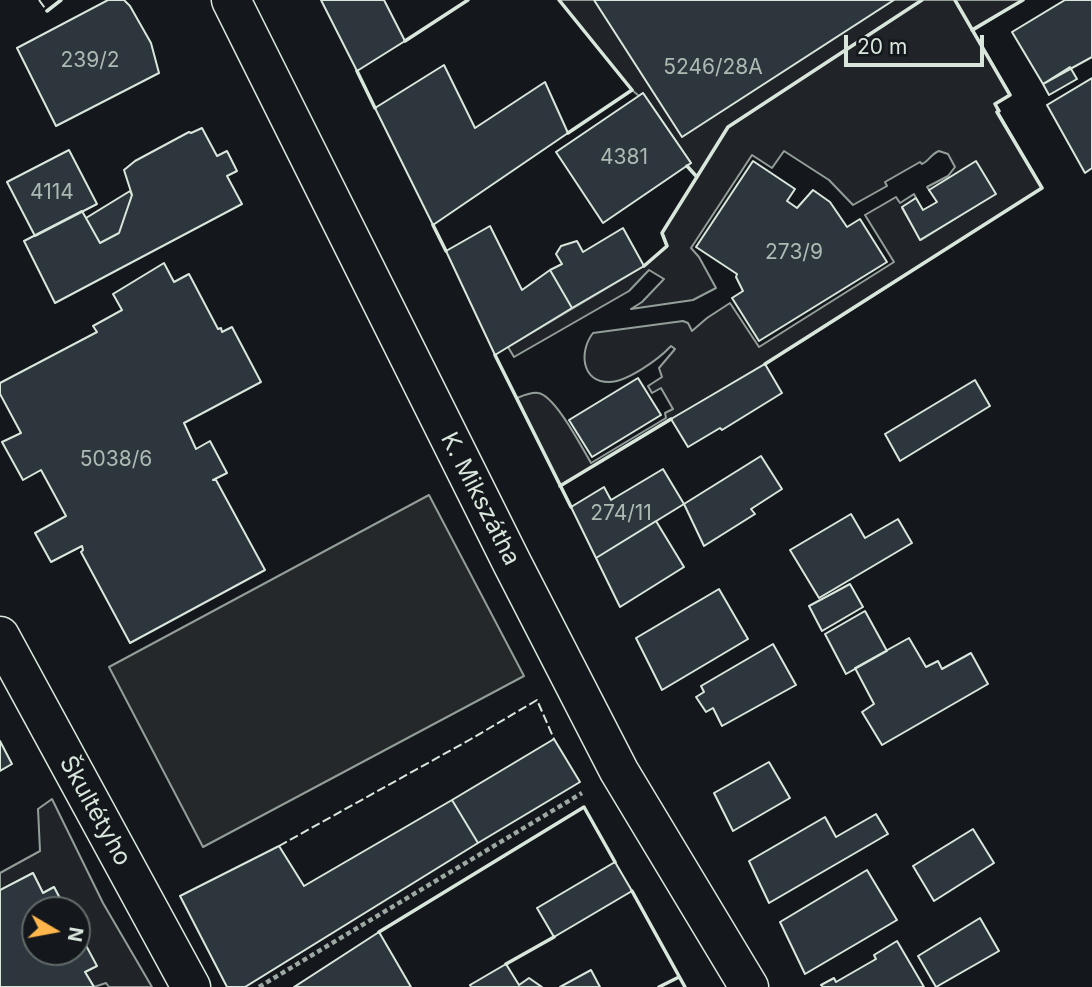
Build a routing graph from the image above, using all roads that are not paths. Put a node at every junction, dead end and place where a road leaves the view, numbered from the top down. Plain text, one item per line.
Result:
1 (231, 0) edge
2 (0, 636) edge
3 (191, 987) edge
4 (749, 987) edge

1 - 4 street, K. Mikszátha
2 - 3 street, Škultétyho

